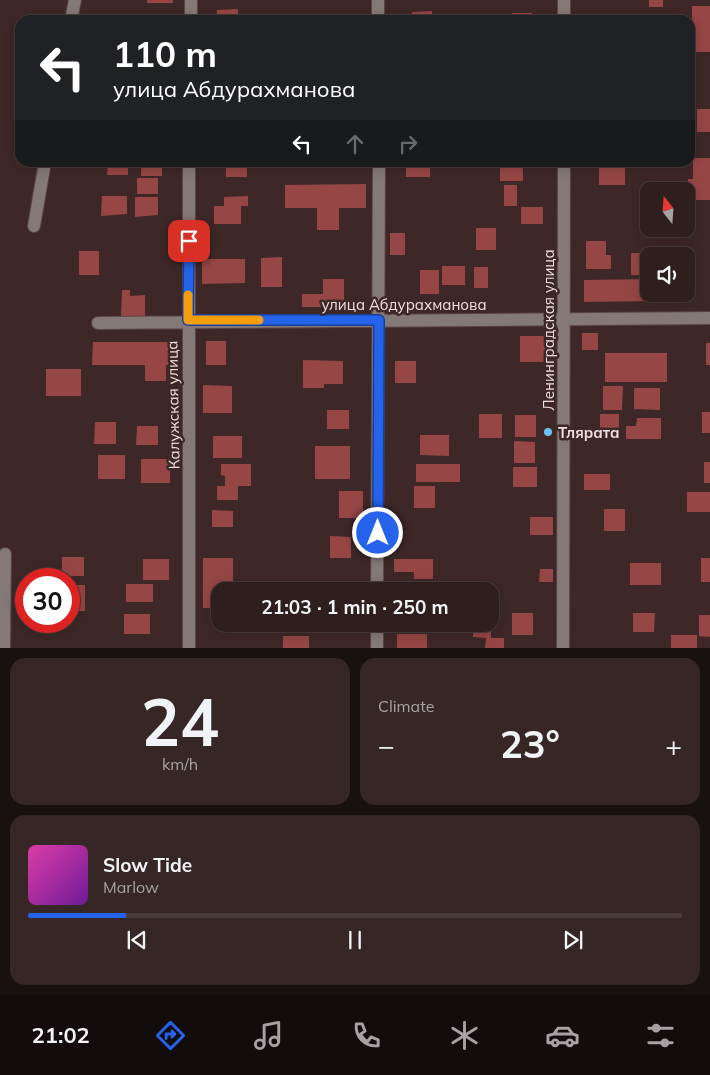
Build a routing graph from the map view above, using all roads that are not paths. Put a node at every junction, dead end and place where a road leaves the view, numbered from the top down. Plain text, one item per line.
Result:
1 (75, 0) edge
2 (191, 0) edge
3 (378, 0) edge
4 (564, 0) edge
5 (72, 15) edge
6 (190, 15) edge
7 (378, 15) edge
8 (564, 15) edge
9 (44, 167) edge
10 (189, 167) edge
11 (379, 167) edge
12 (564, 167) edge
13 (34, 226) dead end
14 (710, 318) edge
15 (564, 319) junction
16 (188, 320) junction
17 (379, 320) junction
18 (98, 323) dead end
19 (5, 554) dead end
20 (377, 582) edge
21 (377, 632) edge
22 (4, 648) edge
23 (189, 648) edge
24 (377, 648) edge
25 (563, 648) edge

1 - 5 street
2 - 6 street
3 - 7 street
4 - 8 street
9 - 13 street
10 - 16 street, Калужская улица
11 - 17 street
12 - 15 street, Ленинградская улица
14 - 15 street, улица Абдурахманова
15 - 17 street, улица Абдурахманова
15 - 25 street, Ленинградская улица
16 - 17 street, улица Абдурахманова
16 - 18 street, улица Абдурахманова
16 - 23 street, Калужская улица
17 - 20 street
19 - 22 street
21 - 24 street

